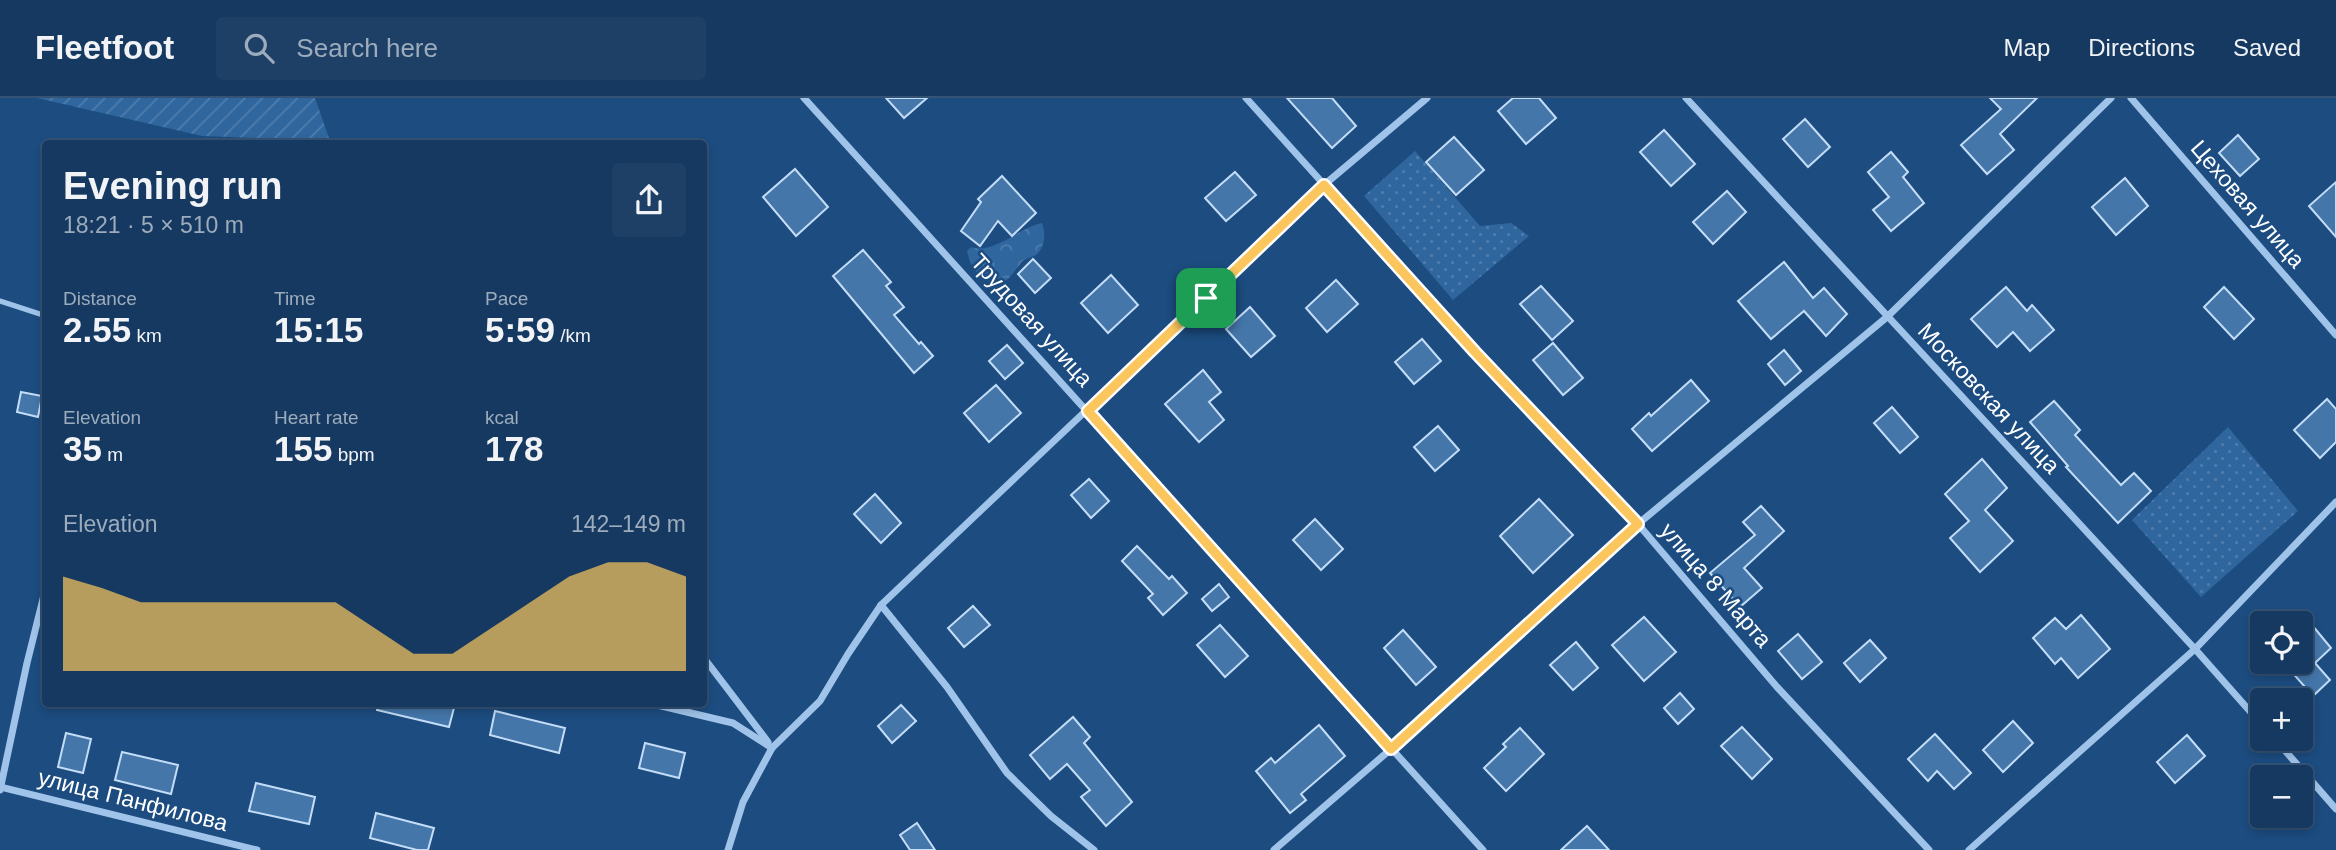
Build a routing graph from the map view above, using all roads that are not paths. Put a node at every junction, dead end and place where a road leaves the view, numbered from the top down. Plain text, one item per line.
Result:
1 (804, 98) edge
2 (1246, 98) edge
3 (1427, 98) edge
4 (1685, 98) edge
5 (2111, 98) edge
6 (2131, 98) edge
7 (1324, 185) junction
8 (0, 301) edge
9 (42, 315) edge
10 (1887, 317) junction
11 (2336, 335) edge
12 (1088, 411) junction
13 (2336, 502) edge
14 (1638, 524) junction
15 (42, 602) edge
16 (881, 605) junction
17 (2195, 649) junction
18 (707, 662) edge
19 (666, 707) edge
20 (2250, 711) edge
21 (772, 748) junction
22 (1391, 749) junction
23 (2285, 751) edge
24 (0, 789) edge
25 (2336, 809) edge
26 (257, 850) edge
27 (728, 850) edge
28 (1094, 850) edge
29 (1275, 850) edge
30 (1483, 850) edge
31 (1928, 850) edge
32 (1969, 850) edge

1 - 12 street, Трудовая улица
2 - 7 street, улица 8 Марта
3 - 7 street
4 - 10 street, Московская улица
5 - 10 street
6 - 11 street, Цеховая улица
7 - 12 street
7 - 14 street, улица 8 Марта
8 - 9 lane
10 - 14 street
10 - 17 street, Московская улица
12 - 16 street
12 - 22 street, Трудовая улица
13 - 17 street
14 - 22 street
14 - 31 street, улица 8 Марта
15 - 24 street
16 - 21 street
16 - 28 street
17 - 20 street, Московская улица
17 - 32 street
18 - 21 street
19 - 21 street
21 - 27 street
22 - 29 street
22 - 30 street, Трудовая улица
23 - 25 street
24 - 26 street, улица Панфилова

